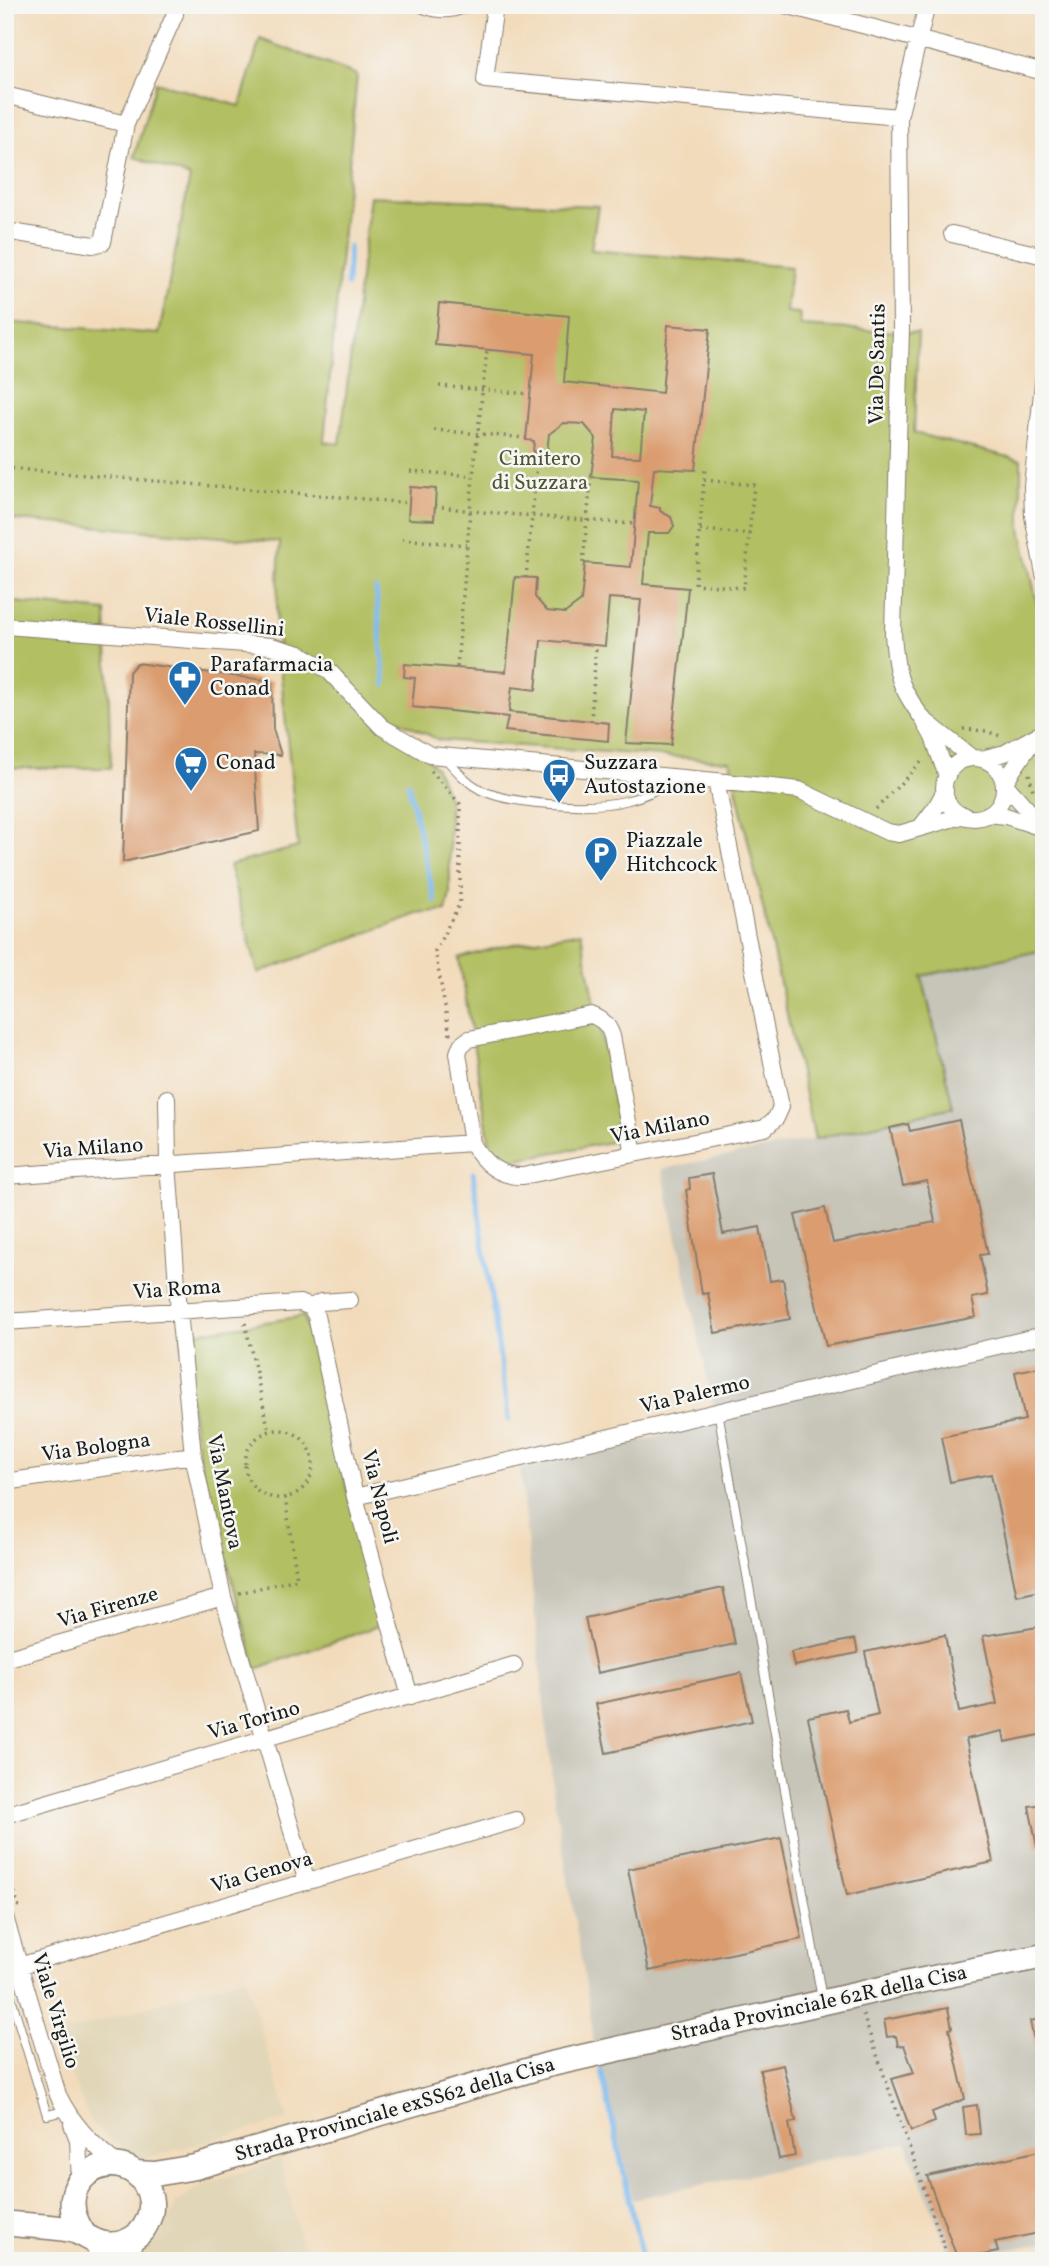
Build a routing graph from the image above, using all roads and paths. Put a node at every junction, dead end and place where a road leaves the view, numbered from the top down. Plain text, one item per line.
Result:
1 (176, 5) edge
2 (424, 5) edge
3 (464, 5) edge
4 (495, 5) edge
5 (785, 5) edge
6 (927, 5) edge
7 (919, 40) junction
8 (1044, 72) edge
9 (5, 95) edge
10 (899, 117) junction
11 (126, 124) junction
12 (5, 231) edge
13 (952, 234) dead end
14 (1044, 256) edge
15 (487, 350) dead end
16 (1044, 374) edge
17 (439, 386) dead end
18 (483, 390) junction
19 (530, 394) dead end
20 (1042, 409) edge
21 (434, 430) dead end
22 (478, 434) junction
23 (526, 438) dead end
24 (538, 453) dead end
25 (705, 467) dead end
26 (5, 468) edge
27 (411, 471) dead end
28 (473, 476) junction
29 (591, 479) dead end
30 (704, 480) junction
31 (409, 503) dead end
32 (435, 506) dead end
33 (471, 511) junction
34 (531, 516) junction
35 (587, 522) junction
36 (634, 524) dead end
37 (700, 530) junction
38 (750, 534) junction
39 (402, 539) dead end
40 (467, 545) junction
41 (583, 563) dead end
42 (1043, 571) edge
43 (526, 578) dead end
44 (5, 626) edge
45 (596, 646) dead end
46 (457, 667) dead end
47 (591, 721) dead end
48 (1040, 732) edge
49 (941, 742) junction
50 (1019, 753) junction
51 (437, 756) junction
52 (976, 758) junction
53 (676, 778) junction
54 (716, 781) junction
55 (946, 783) junction
56 (1004, 783) junction
57 (1033, 796) dead end
58 (867, 812) dead end
59 (988, 814) junction
60 (964, 815) junction
61 (920, 828) junction
62 (1044, 829) edge
63 (463, 1043) junction
64 (167, 1098) dead end
65 (472, 1143) junction
66 (634, 1154) junction
67 (168, 1164) junction
68 (5, 1176) edge
69 (350, 1300) dead end
70 (242, 1307) junction
71 (311, 1307) junction
72 (179, 1311) junction
73 (5, 1322) edge
74 (1044, 1335) edge
75 (719, 1411) junction
76 (269, 1431) junction
77 (194, 1455) junction
78 (5, 1482) edge
79 (285, 1497) junction
80 (355, 1497) junction
81 (223, 1597) junction
82 (5, 1659) edge
83 (514, 1665) dead end
84 (410, 1697) junction
85 (266, 1739) junction
86 (5, 1815) edge
87 (516, 1820) dead end
88 (307, 1882) junction
89 (5, 1917) edge
90 (1044, 1956) edge
91 (19, 1966) junction
92 (5, 1978) edge
93 (856, 1994) junction
94 (822, 2002) junction
95 (595, 2054) joint
96 (68, 2113) junction
97 (195, 2167) junction
98 (128, 2170) junction
99 (77, 2187) junction
100 (151, 2210) junction
101 (9, 2225) edge
102 (85, 2235) junction
103 (137, 2236) junction
104 (103, 2261) edge
105 (126, 2261) edge
106 (949, 2261) edge

1 - 11 street
2 - 3 street
4 - 10 street
5 - 7 street
6 - 7 street, Via De Santis
7 - 8 street
7 - 10 street, Via De Santis
9 - 11 street
10 - 49 street, Via De Santis
11 - 12 street
13 - 14 street
15 - 18 path
16 - 20 street
17 - 18 path
18 - 19 path
18 - 22 path
20 - 42 street
21 - 22 path
22 - 23 path
22 - 28 path
24 - 34 path
25 - 30 path
26 - 31 path
27 - 28 path
28 - 33 path
29 - 35 path
30 - 37 path
30 - 38 path
32 - 33 path
33 - 34 path
33 - 40 path
34 - 35 path
34 - 43 path
35 - 36 path
35 - 41 path
37 - 38 path
37 - 38 path
39 - 40 path
40 - 46 path
44 - 51 street, Viale Rossellini
45 - 47 path
48 - 50 street
49 - 50 path
49 - 52 street, Via De Santis
49 - 55 street
49 - 58 path
50 - 52 street
50 - 56 street
50 - 57 path
51 - 53 street, Viale Rossellini
51 - 53 lane
51 - 63 path
52 - 55 street
52 - 56 street
53 - 54 street, Viale Rossellini
54 - 61 street
54 - 66 street, Via Milano
55 - 60 street
55 - 61 street
56 - 59 street
56 - 62 street
59 - 60 street
59 - 62 street
60 - 61 street
63 - 65 street
63 - 66 street
64 - 67 street, Via Mantova
65 - 66 street, Via Milano
65 - 67 street, Via Milano
67 - 68 street, Via Milano
67 - 72 street, Via Mantova
69 - 71 street, Via Roma
70 - 71 street, Via Roma
70 - 72 street, Via Roma
70 - 76 path
71 - 80 street, Via Napoli
72 - 73 street, Via Roma
72 - 77 street, Via Mantova
74 - 75 street, Via Palermo
75 - 80 street, Via Palermo
75 - 94 lane
76 - 79 path
76 - 79 path
77 - 78 street, Via Bologna
77 - 81 street, Via Mantova
79 - 81 path
80 - 84 street, Via Napoli
81 - 82 street, Via Firenze
81 - 85 street, Via Mantova
83 - 84 street, Via Torino
84 - 85 street, Via Torino
85 - 86 street, Via Torino
85 - 88 street, Via Mantova
87 - 88 street, Via Genova
88 - 91 street, Via Genova
89 - 91 street, Viale Virgilio
90 - 93 main road, Strada Provinciale 62R della Cisa
91 - 96 street, Viale Virgilio
92 - 96 lane
93 - 94 main road, Strada Provinciale 62R della Cisa
93 - 106 path
94 - 95 main road, Strada Provinciale 62R della Cisa
95 - 97 main road, Strada Provinciale exSS62 della Cisa
96 - 98 street, Viale Virgilio
96 - 99 street, Viale Virgilio
97 - 98 main road, Strada Provinciale exSS62 della Cisa
97 - 100 main road, Strada Provinciale exSS62 della Cisa
98 - 99 main road, Strada Provinciale exSS62 della Cisa
98 - 100 main road
99 - 101 main road, Strada Provinciale exSS62 della Cisa
99 - 102 main road
100 - 103 main road, Strada Provinciale exSS62 della Cisa
101 - 102 main road, Strada Provinciale exSS62 della Cisa
102 - 103 main road, Strada Provinciale exSS62 della Cisa
102 - 104 street
103 - 105 street

